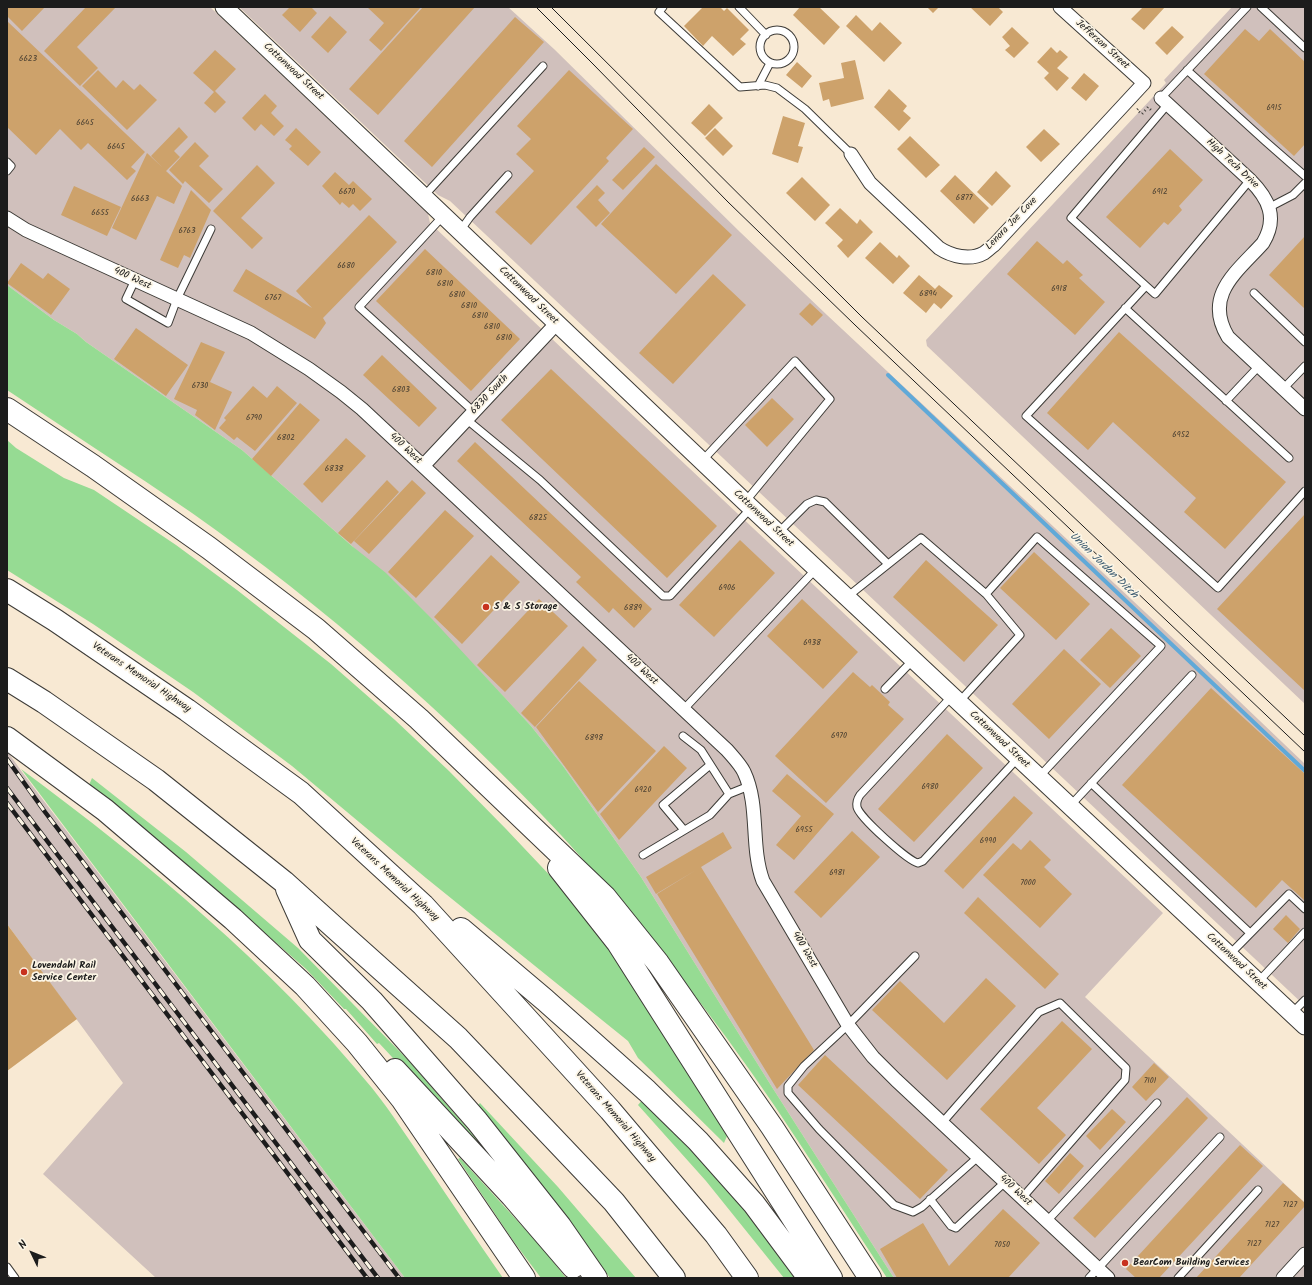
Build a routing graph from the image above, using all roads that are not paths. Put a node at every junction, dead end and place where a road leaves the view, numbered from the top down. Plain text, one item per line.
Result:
1 (224, 7) edge
2 (664, 7) edge
3 (739, 7) edge
4 (1060, 7) edge
5 (1247, 7) edge
6 (1261, 7) edge
7 (766, 34) junction
8 (1305, 48) edge
9 (770, 63) junction
10 (543, 66) dead end
11 (1187, 70) junction
12 (1144, 83) joint
13 (758, 86) junction
14 (1165, 101) junction
15 (852, 154) joint
16 (7, 162) edge
17 (7, 171) edge
18 (508, 175) dead end
19 (1305, 176) edge
20 (1250, 180) junction
21 (1305, 182) edge
22 (424, 196) junction
23 (1270, 207) junction
24 (444, 215) junction
25 (7, 218) edge
26 (211, 229) dead end
27 (460, 231) junction
28 (135, 280) junction
29 (1146, 286) junction
30 (1254, 293) dead end
31 (176, 299) junction
32 (1125, 308) junction
33 (556, 324) junction
34 (1305, 342) edge
35 (1259, 366) junction
36 (1305, 366) edge
37 (1283, 389) junction
38 (1226, 401) junction
39 (1305, 409) edge
40 (7, 410) edge
41 (470, 416) junction
42 (1289, 458) dead end
43 (702, 461) junction
44 (423, 466) junction
45 (1305, 491) edge
46 (748, 505) junction
47 (778, 533) junction
48 (888, 564) junction
49 (816, 569) junction
50 (7, 590) edge
51 (986, 594) junction
52 (847, 597) junction
53 (913, 660) junction
54 (1192, 675) dead end
55 (7, 680) edge
56 (885, 689) dead end
57 (956, 699) junction
58 (684, 709) junction
59 (683, 736) dead end
60 (7, 738) edge
61 (1018, 758) junction
62 (710, 765) junction
63 (1039, 778) junction
64 (1091, 783) junction
65 (749, 786) junction
66 (301, 793) junction
67 (729, 794) junction
68 (504, 799) junction
69 (1070, 806) junction
70 (684, 830) junction
71 (643, 855) dead end
72 (284, 882) junction
73 (1305, 909) edge
74 (1305, 932) edge
75 (1250, 933) junction
76 (1229, 955) junction
77 (915, 956) dead end
78 (1258, 982) junction
79 (305, 986) junction
80 (1305, 1000) edge
81 (1291, 1014) junction
82 (848, 1025) junction
83 (1305, 1026) edge
84 (1158, 1103) dead end
85 (942, 1123) junction
86 (1220, 1137) dead end
87 (978, 1156) junction
88 (1005, 1182) junction
89 (1258, 1190) dead end
90 (1022, 1198) junction
91 (930, 1199) junction
92 (1047, 1221) junction
93 (1305, 1254) edge
94 (7, 1267) edge
95 (1094, 1273) edge
96 (15, 1278) edge
97 (524, 1278) edge
98 (582, 1278) edge
99 (596, 1278) edge
100 (674, 1278) edge
101 (747, 1278) edge
102 (810, 1278) edge
103 (832, 1278) edge
104 (870, 1278) edge
105 (1108, 1278) edge
106 (1178, 1278) edge
107 (1283, 1278) edge

1 - 22 street, Cottonwood Street
2 - 13 lane
3 - 7 lane
4 - 12 street, Jefferson Street
5 - 11 lane
6 - 8 lane
7 - 9 lane
7 - 9 lane
9 - 13 lane
10 - 22 lane
11 - 14 lane
11 - 19 lane
12 - 15 street, Lenora Joe Cove
13 - 15 lane
14 - 20 street, High Tech Drive
14 - 29 lane
16 - 17 lane
18 - 27 lane
20 - 23 street, High Tech Drive
20 - 29 lane
21 - 23 lane
22 - 24 street, Cottonwood Street
23 - 35 street
24 - 27 street, Cottonwood Street
24 - 41 lane
25 - 28 street, 400 West
26 - 31 lane
27 - 33 street, Cottonwood Street
28 - 31 street, 400 West
28 - 31 lane
29 - 32 lane
30 - 34 lane
31 - 44 street, 400 West
32 - 38 lane
32 - 45 lane
33 - 41 street, 6830 South
33 - 43 street, Cottonwood Street
35 - 37 street
35 - 38 lane
36 - 37 lane
37 - 39 street
38 - 42 lane
40 - 68 highway
41 - 44 street, 6830 South
41 - 46 lane
43 - 46 street, Cottonwood Street
43 - 46 lane
44 - 58 street, 400 West
46 - 47 street, Cottonwood Street
47 - 48 lane
47 - 49 street, Cottonwood Street
48 - 51 lane
48 - 52 lane
49 - 52 street, Cottonwood Street
49 - 58 lane
50 - 66 highway, Veterans Memorial Highway
51 - 57 lane
51 - 63 lane
52 - 53 street, Cottonwood Street
53 - 56 lane
53 - 57 street, Cottonwood Street
54 - 64 lane
55 - 72 highway
57 - 61 street, Cottonwood Street
57 - 61 lane
58 - 65 street, 400 West
59 - 62 lane
60 - 79 highway
61 - 63 street, Cottonwood Street
62 - 67 lane
62 - 70 lane
63 - 69 street, Cottonwood Street
64 - 69 lane
64 - 75 lane
65 - 67 lane
65 - 82 street, 400 West
66 - 101 highway, Veterans Memorial Highway
66 - 102 highway
67 - 70 lane
68 - 103 highway
68 - 104 highway
69 - 76 street, Cottonwood Street
70 - 71 lane
72 - 99 highway
72 - 100 highway
73 - 75 lane
74 - 78 lane
75 - 76 lane
76 - 78 street, Cottonwood Street
77 - 82 lane
78 - 81 street, Cottonwood Street
79 - 97 highway
79 - 98 highway
80 - 81 lane
81 - 83 street, Cottonwood Street
82 - 85 street, 400 West
82 - 91 lane
84 - 92 lane
85 - 87 street, 400 West
85 - 90 lane
86 - 95 lane
87 - 88 street, 400 West
87 - 91 lane
88 - 90 street, 400 West
88 - 91 lane
89 - 106 lane
90 - 92 street, 400 West
92 - 95 street, 400 West
93 - 107 street
94 - 96 lane
95 - 105 street, 400 West

